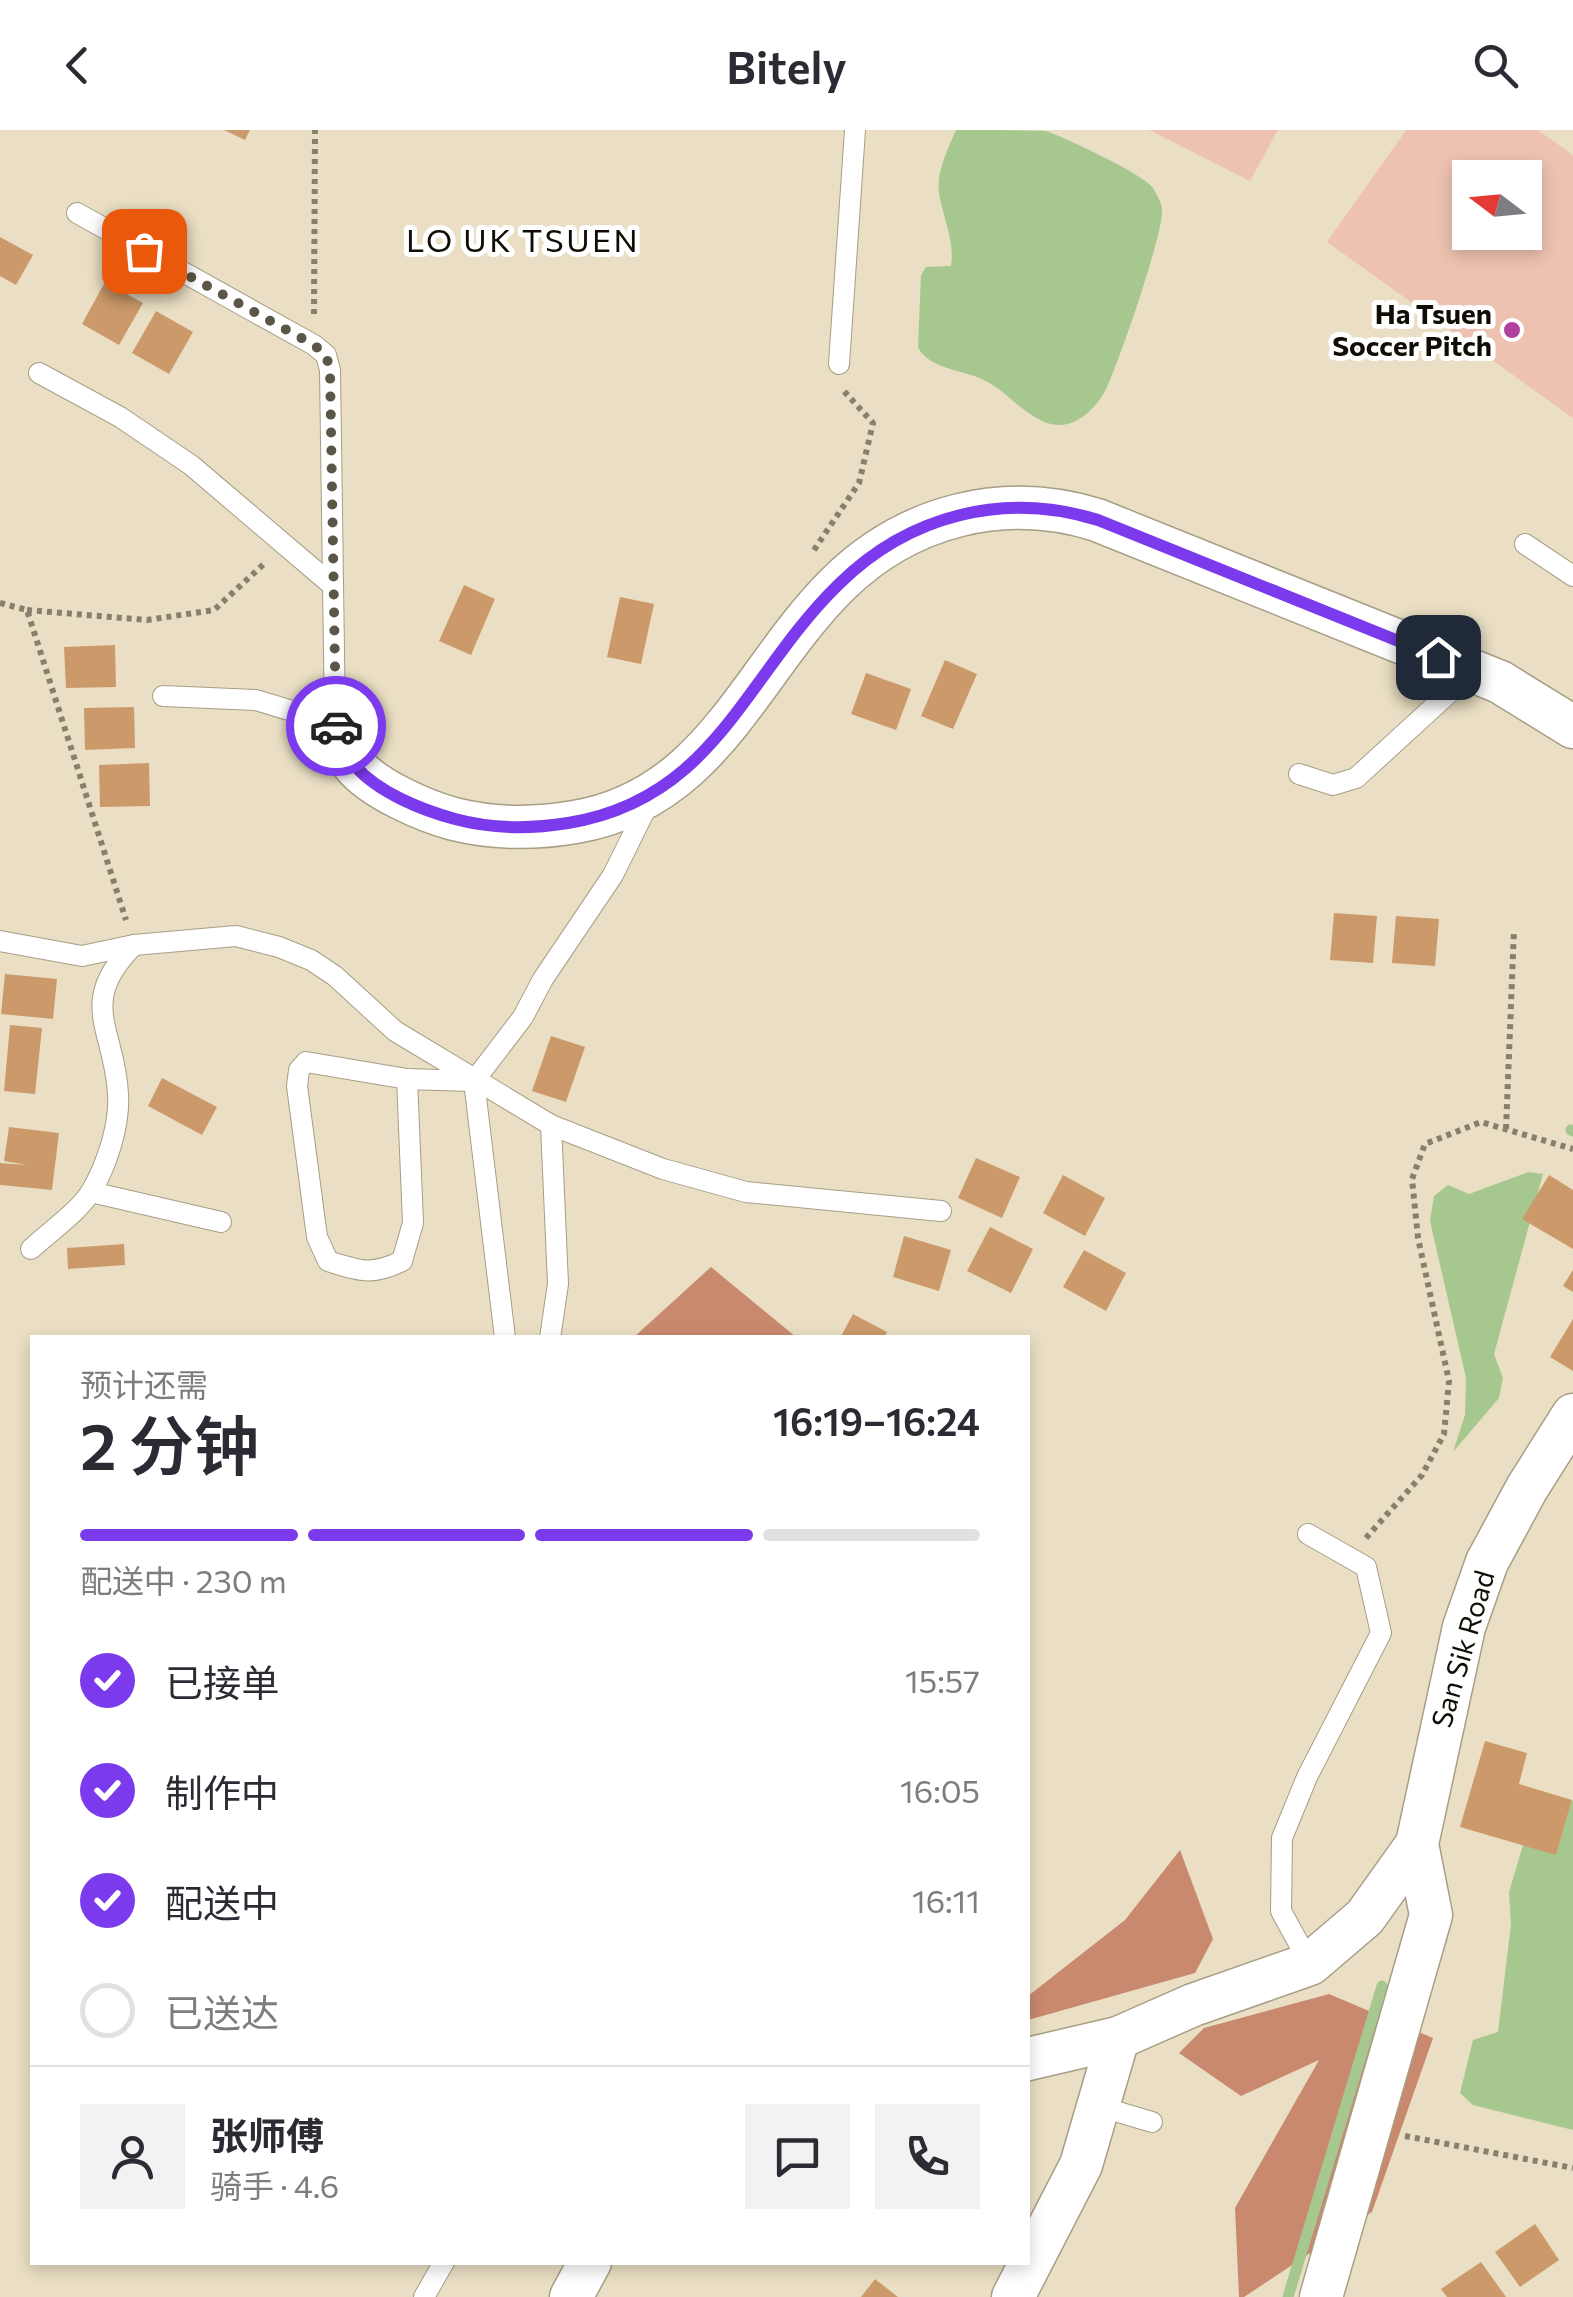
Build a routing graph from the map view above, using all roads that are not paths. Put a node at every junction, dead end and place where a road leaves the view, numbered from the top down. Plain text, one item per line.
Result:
1 (855, 130) edge
2 (77, 213) dead end
3 (839, 364) road end
4 (39, 374) dead end
5 (1524, 544) dead end
6 (1573, 576) edge
7 (332, 585) junction
8 (1472, 671) junction
9 (163, 696) dead end
10 (335, 724) junction
11 (1573, 726) edge
12 (1300, 774) dead end
13 (652, 796) junction
14 (0, 941) edge
15 (134, 945) junction
16 (408, 1079) junction
17 (474, 1080) junction
18 (551, 1125) junction
19 (91, 1192) junction
20 (940, 1211) dead end
21 (221, 1222) dead end
22 (31, 1249) dead end
23 (504, 1335) edge
24 (550, 1335) edge
25 (1573, 1415) edge
26 (1308, 1534) dead end
27 (1417, 1844) junction
28 (1310, 1964) junction
29 (1118, 2038) junction
30 (1030, 2059) edge
31 (1098, 2106) junction
32 (1152, 2122) dead end
33 (1030, 2264) edge
34 (442, 2265) edge
35 (588, 2265) edge
36 (1030, 2265) edge
37 (424, 2297) edge
38 (571, 2297) edge
39 (1013, 2297) edge
40 (1321, 2297) edge

1 - 3 lane
2 - 7 lane
4 - 7 lane
5 - 6 lane
7 - 10 lane
8 - 11 street
8 - 12 lane
8 - 13 street
9 - 10 lane
10 - 13 street
13 - 17 lane
14 - 15 lane
15 - 17 lane
15 - 19 lane
16 - 16 lane
16 - 17 lane
17 - 18 lane
17 - 23 lane
18 - 20 lane
18 - 24 lane
19 - 21 lane
19 - 22 lane
25 - 27 street, San Sik Road
26 - 28 lane
27 - 28 street
27 - 40 street
28 - 29 street
29 - 30 street
29 - 31 street
31 - 32 lane
31 - 33 street
34 - 37 lane
35 - 38 street
36 - 39 street

